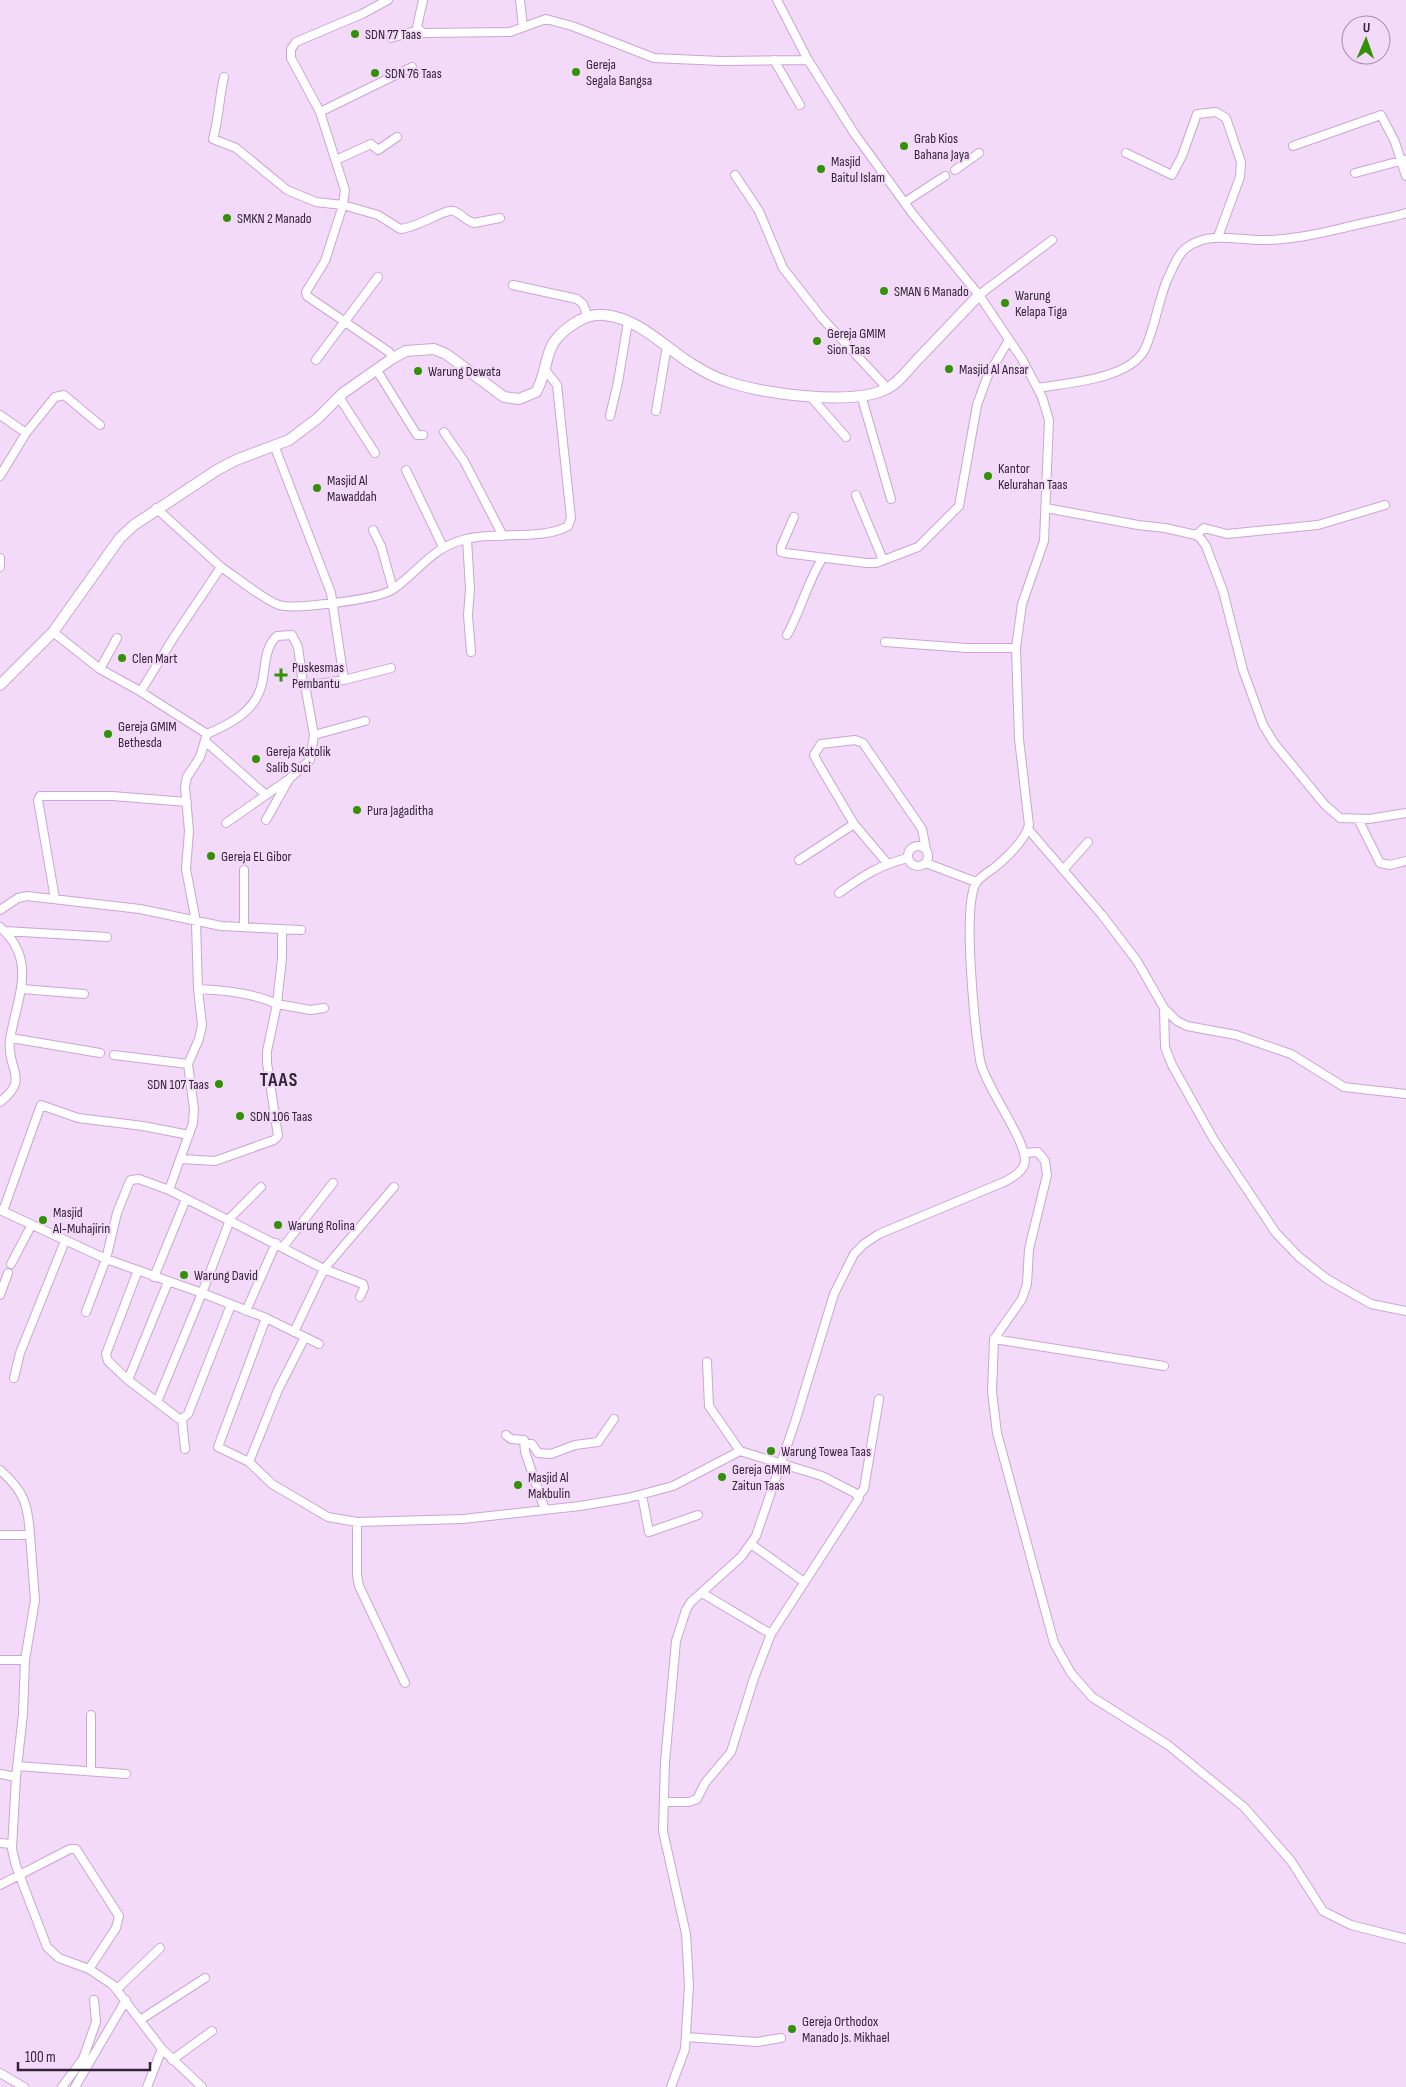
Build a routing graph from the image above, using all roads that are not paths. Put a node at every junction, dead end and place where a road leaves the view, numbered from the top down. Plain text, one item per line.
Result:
1 (388, 0) edge
2 (423, 0) edge
3 (520, 0) edge
4 (777, 0) edge
5 (523, 27) junction
6 (419, 30) junction
7 (391, 38) dead end
8 (774, 60) junction
9 (808, 60) junction
10 (412, 67) dead end
11 (224, 77) dead end
12 (800, 105) dead end
13 (320, 112) junction
14 (397, 137) dead end
15 (1293, 146) dead end
16 (979, 153) dead end
17 (1126, 153) dead end
18 (336, 160) junction
19 (1404, 160) edge
20 (955, 170) dead end
21 (1355, 173) dead end
22 (735, 175) dead end
23 (945, 176) dead end
24 (1406, 176) edge
25 (905, 202) junction
26 (343, 205) junction
27 (1406, 213) edge
28 (500, 218) dead end
29 (1218, 236) junction
30 (1052, 240) dead end
31 (378, 277) dead end
32 (513, 284) dead end
33 (979, 295) junction
34 (588, 317) junction
35 (346, 322) junction
36 (628, 322) junction
37 (1009, 340) junction
38 (667, 346) junction
39 (392, 358) junction
40 (316, 360) dead end
41 (376, 369) junction
42 (546, 371) junction
43 (1038, 388) junction
44 (888, 389) junction
45 (861, 395) junction
46 (810, 396) junction
47 (339, 397) junction
48 (656, 411) dead end
49 (0, 416) edge
50 (610, 416) dead end
51 (100, 424) dead end
52 (444, 432) dead end
53 (26, 433) junction
54 (422, 436) dead end
55 (846, 437) dead end
56 (274, 445) junction
57 (375, 453) dead end
58 (406, 470) dead end
59 (0, 476) edge
60 (856, 495) dead end
61 (891, 499) dead end
62 (1385, 505) dead end
63 (156, 508) junction
64 (1046, 508) junction
65 (794, 517) dead end
66 (373, 530) dead end
67 (1196, 535) junction
68 (503, 536) junction
69 (467, 539) junction
70 (443, 547) junction
71 (0, 558) edge
72 (822, 559) junction
73 (880, 561) junction
74 (218, 564) junction
75 (0, 567) edge
76 (393, 589) junction
77 (331, 602) junction
78 (53, 632) junction
79 (787, 635) dead end
80 (117, 638) dead end
81 (885, 642) dead end
82 (1016, 648) junction
83 (471, 652) dead end
84 (391, 668) dead end
85 (100, 669) junction
86 (344, 680) junction
87 (0, 685) edge
88 (305, 685) junction
89 (138, 690) junction
90 (365, 721) dead end
91 (314, 735) junction
92 (206, 737) junction
93 (289, 780) junction
94 (266, 795) junction
95 (188, 802) junction
96 (1406, 813) edge
97 (266, 820) dead end
98 (1358, 820) junction
99 (226, 823) dead end
100 (854, 824) junction
101 (1028, 829) junction
102 (1088, 842) dead end
103 (926, 848) junction
104 (908, 858) junction
105 (799, 860) dead end
106 (1406, 862) edge
107 (926, 863) junction
108 (887, 864) junction
109 (244, 870) dead end
110 (1063, 870) junction
111 (976, 882) junction
112 (838, 893) dead end
113 (55, 899) junction
114 (0, 910) edge
115 (196, 922) junction
116 (244, 927) junction
117 (2, 929) edge
118 (282, 929) junction
119 (301, 930) dead end
120 (107, 937) dead end
121 (22, 989) junction
122 (198, 989) junction
123 (84, 994) dead end
124 (277, 1004) junction
125 (324, 1008) dead end
126 (1164, 1008) junction
127 (11, 1038) junction
128 (100, 1053) dead end
129 (114, 1056) dead end
130 (188, 1064) junction
131 (1406, 1094) edge
132 (0, 1102) edge
133 (189, 1135) junction
134 (1025, 1153) junction
135 (181, 1159) junction
136 (333, 1183) dead end
137 (261, 1187) dead end
138 (394, 1187) dead end
139 (169, 1190) junction
140 (186, 1199) junction
141 (2, 1211) edge
142 (230, 1220) junction
143 (26, 1223) junction
144 (65, 1241) junction
145 (279, 1245) junction
146 (106, 1258) junction
147 (11, 1264) dead end
148 (324, 1269) junction
149 (138, 1270) junction
150 (8, 1273) dead end
151 (154, 1277) junction
152 (168, 1282) junction
153 (202, 1293) junction
154 (0, 1295) edge
155 (360, 1297) dead end
156 (231, 1305) junction
157 (246, 1310) junction
158 (1406, 1311) edge
159 (86, 1312) dead end
160 (266, 1318) junction
161 (294, 1332) junction
162 (305, 1336) junction
163 (994, 1339) junction
164 (319, 1344) dead end
165 (707, 1362) dead end
166 (1164, 1366) dead end
167 (14, 1378) dead end
168 (128, 1380) junction
169 (879, 1400) dead end
170 (157, 1402) junction
171 (182, 1419) junction
172 (614, 1419) dead end
173 (506, 1435) dead end
174 (525, 1444) junction
175 (185, 1449) dead end
176 (740, 1451) junction
177 (249, 1462) junction
178 (781, 1465) junction
179 (0, 1470) edge
180 (642, 1494) junction
181 (859, 1496) junction
182 (545, 1510) junction
183 (698, 1515) dead end
184 (357, 1522) junction
185 (30, 1534) junction
186 (0, 1535) edge
187 (751, 1544) junction
188 (804, 1582) junction
189 (702, 1593) junction
190 (772, 1634) junction
191 (0, 1660) edge
192 (25, 1660) junction
193 (405, 1683) dead end
194 (91, 1715) dead end
195 (17, 1766) junction
196 (91, 1771) junction
197 (0, 1774) edge
198 (126, 1774) dead end
199 (16, 1777) junction
200 (670, 1802) junction
201 (0, 1843) edge
202 (11, 1844) junction
203 (19, 1876) junction
204 (0, 1885) edge
205 (1406, 1939) edge
206 (160, 1948) dead end
207 (89, 1969) junction
208 (205, 1978) dead end
209 (117, 1989) junction
210 (94, 2000) dead end
211 (126, 2000) junction
212 (140, 2020) junction
213 (212, 2031) dead end
214 (686, 2037) junction
215 (781, 2038) dead end
216 (162, 2050) junction
217 (172, 2060) junction
218 (0, 2073) edge
219 (24, 2087) edge
220 (62, 2087) edge
221 (75, 2087) edge
222 (147, 2087) edge
223 (202, 2087) edge
224 (671, 2087) edge

1 - 13 street
2 - 6 street
3 - 5 street
4 - 9 street
5 - 6 street
5 - 8 street
6 - 7 street
8 - 9 street
8 - 12 street
9 - 25 street
10 - 13 street
11 - 26 street
13 - 18 street
14 - 18 street
15 - 19 street
16 - 20 street
17 - 29 street
18 - 26 street
19 - 21 street
19 - 24 street
22 - 44 street
23 - 25 street
25 - 33 street
26 - 28 street
26 - 35 street
27 - 29 street
29 - 43 street
30 - 33 street
31 - 35 street
32 - 34 street
33 - 37 street
33 - 44 street
34 - 36 street
34 - 42 street
35 - 39 street
35 - 40 street
36 - 38 street
36 - 50 street
37 - 43 street
37 - 73 street
38 - 46 street
38 - 48 street
39 - 41 street
39 - 42 street
41 - 47 street
41 - 54 street
42 - 68 street
43 - 64 street
44 - 45 street
45 - 46 street
45 - 61 street
46 - 55 street
47 - 56 street
47 - 57 street
49 - 53 street
51 - 53 street
52 - 68 street
53 - 59 street
56 - 63 street
56 - 77 street
58 - 70 street
60 - 73 street
62 - 67 street
63 - 74 street
63 - 78 street
64 - 67 street
64 - 82 street
65 - 72 street
66 - 76 street
67 - 98 street
68 - 69 street
69 - 70 street
69 - 83 street
70 - 76 street
71 - 75 street
72 - 73 street
72 - 79 street
74 - 77 street
74 - 89 street
76 - 77 street
77 - 86 street
78 - 85 street
78 - 87 street
80 - 85 street
81 - 82 street
82 - 101 street
84 - 86 street
85 - 89 street
86 - 88 street
88 - 91 street
88 - 92 street
89 - 92 street
90 - 91 street
91 - 93 street
92 - 94 street
92 - 95 street
93 - 94 street
93 - 97 street
94 - 99 street
95 - 113 street
95 - 115 street
96 - 98 street
98 - 106 street
100 - 103 street
100 - 105 street
100 - 108 street
101 - 110 street
101 - 111 street
102 - 110 street
103 - 104 street
103 - 107 street
104 - 107 street
104 - 108 street
107 - 111 street
108 - 112 street
109 - 116 street
110 - 126 street
111 - 134 street
113 - 114 street
113 - 115 street
115 - 116 street
115 - 122 street
116 - 118 street
117 - 120 street
117 - 121 street
118 - 119 street
118 - 124 street
121 - 123 street
121 - 127 street
122 - 124 street
122 - 130 street
124 - 125 street
124 - 135 street
126 - 131 street
126 - 158 street
127 - 128 street
127 - 132 street
129 - 130 street
130 - 133 street
133 - 135 street
133 - 141 street
134 - 163 street
134 - 178 street
135 - 139 street
136 - 145 street
137 - 142 street
138 - 148 street
139 - 140 street
139 - 146 street
140 - 142 street
140 - 151 street
141 - 143 street
142 - 145 street
142 - 153 street
143 - 144 street
143 - 147 street
144 - 146 street
144 - 167 street
145 - 148 street
145 - 157 street
146 - 149 street
146 - 159 street
148 - 155 street
148 - 161 street
149 - 151 street
149 - 168 street
150 - 154 street
151 - 152 street
152 - 153 street
152 - 168 street
153 - 156 street
153 - 170 street
156 - 157 street
156 - 171 street
157 - 160 street
160 - 161 street
160 - 177 street
161 - 162 street
162 - 164 street
162 - 177 street
163 - 166 street
163 - 205 street
165 - 176 street
168 - 170 street
169 - 181 street
170 - 171 street
171 - 175 street
172 - 174 street
173 - 174 street
174 - 182 street
176 - 178 street
176 - 180 street
177 - 184 street
178 - 181 street
178 - 187 street
179 - 185 street
180 - 182 street
180 - 183 street
181 - 188 street
182 - 184 street
184 - 193 street
185 - 186 street
185 - 192 street
187 - 188 street
187 - 189 street
188 - 190 street
189 - 190 street
189 - 200 street
190 - 200 street
191 - 192 street
192 - 195 street
194 - 196 street
195 - 196 street
195 - 199 street
196 - 198 street
197 - 199 street
199 - 202 street
200 - 214 street
201 - 202 street
202 - 203 street
203 - 204 street
203 - 207 street
203 - 207 street
206 - 209 street
207 - 209 street
208 - 212 street
209 - 211 street
210 - 220 street
211 - 212 street
211 - 221 street
212 - 216 street
213 - 217 street
214 - 215 street
214 - 224 street
216 - 217 street
216 - 222 street
217 - 223 street
218 - 219 street

